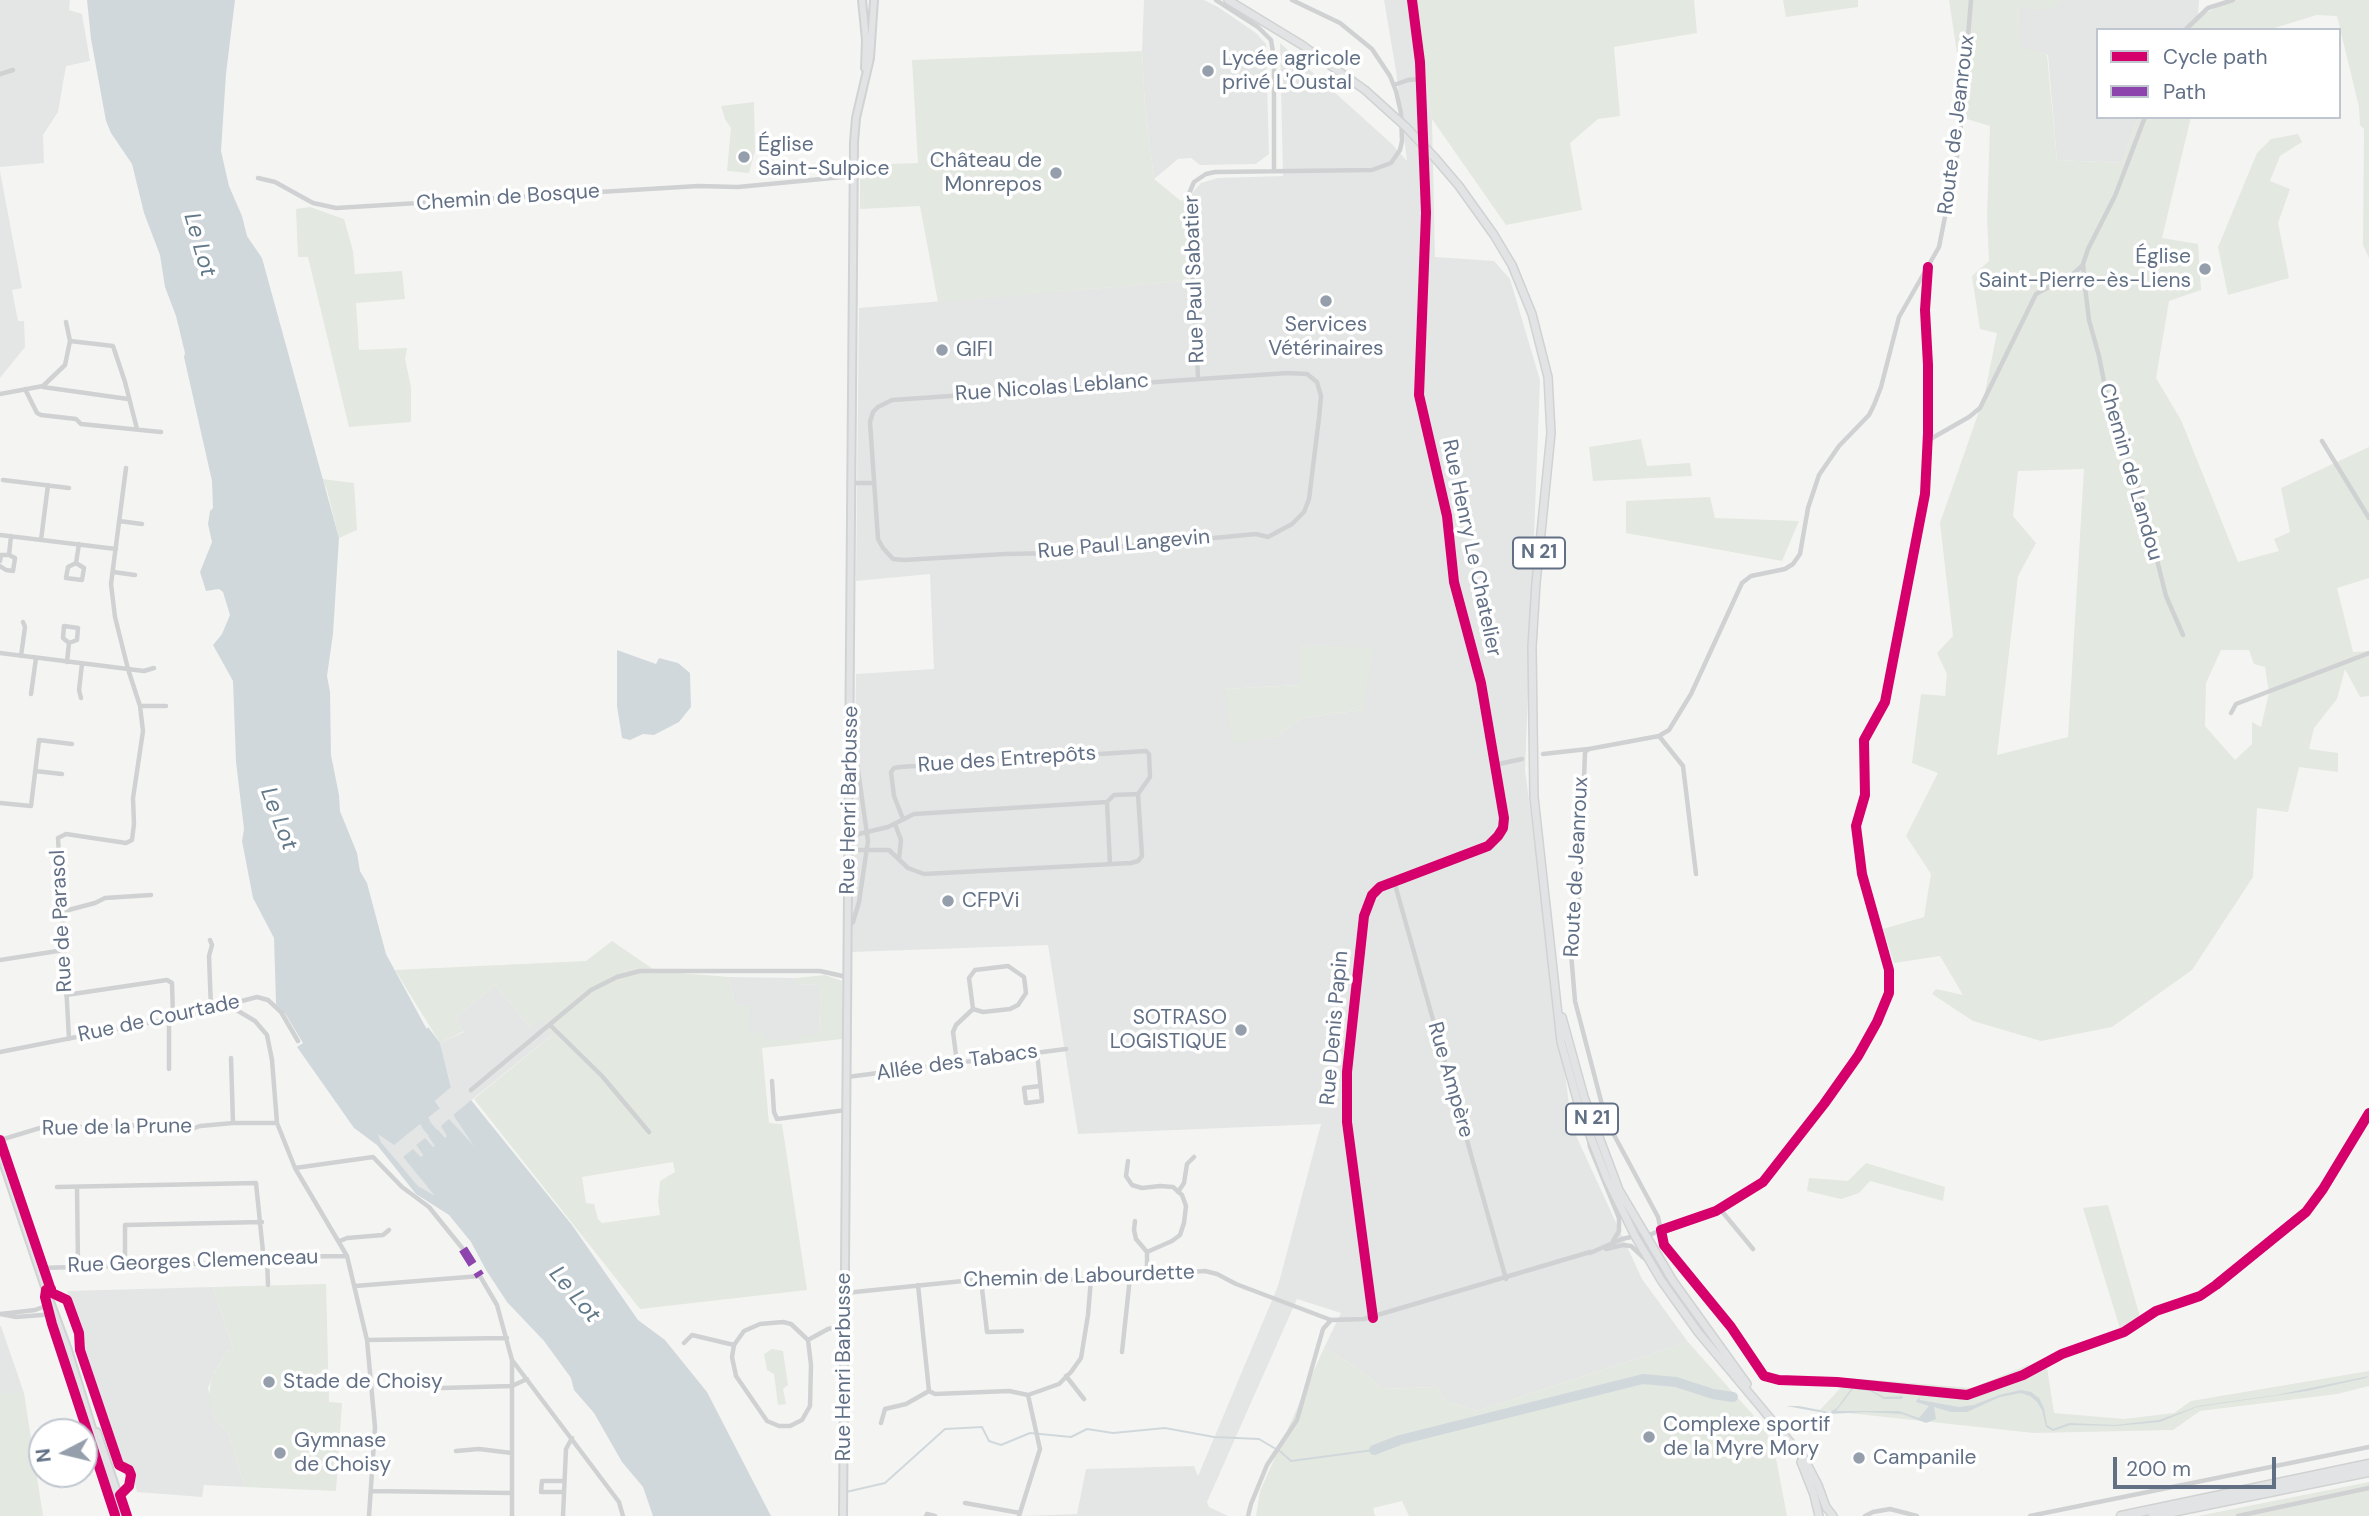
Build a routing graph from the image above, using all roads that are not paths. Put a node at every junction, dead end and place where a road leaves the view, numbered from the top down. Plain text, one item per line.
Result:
1 (862, 0) edge
2 (874, 0) edge
3 (1216, 0) edge
4 (1228, 0) edge
5 (1237, 0) edge
6 (1292, 0) edge
7 (1412, 0) edge
8 (1971, 0) edge
9 (2233, 0) edge
10 (1246, 9) junction
11 (2187, 28) edge
12 (13, 69) dead end
13 (0, 74) edge
14 (1421, 79) junction
15 (863, 85) junction
16 (1394, 85) junction
17 (2144, 119) edge
18 (1274, 171) junction
19 (854, 176) junction
20 (258, 178) dead end
21 (2083, 264) junction
22 (1928, 267) junction
23 (66, 322) dead end
24 (70, 341) junction
25 (1307, 374) joint
26 (1198, 377) junction
27 (43, 386) junction
28 (25, 389) junction
29 (0, 394) edge
30 (128, 399) junction
31 (136, 429) junction
32 (161, 432) dead end
33 (1927, 441) junction
34 (2322, 441) dead end
35 (126, 468) dead end
36 (3, 480) dead end
37 (852, 483) junction
38 (873, 483) junction
39 (48, 485) junction
40 (69, 488) dead end
41 (2369, 518) edge
42 (119, 522) junction
43 (142, 524) dead end
44 (0, 535) edge
45 (11, 536) junction
46 (41, 540) junction
47 (79, 544) junction
48 (116, 549) junction
49 (9, 555) junction
50 (76, 562) junction
51 (0, 563) edge
52 (113, 572) junction
53 (135, 575) dead end
54 (23, 622) dead end
55 (2183, 635) dead end
56 (69, 643) junction
57 (0, 653) edge
58 (2369, 653) edge
59 (21, 656) junction
60 (36, 658) junction
61 (67, 662) junction
62 (82, 664) junction
63 (154, 668) dead end
64 (128, 669) junction
65 (31, 694) dead end
66 (81, 698) dead end
67 (140, 706) junction
68 (166, 706) dead end
69 (2231, 713) dead end
70 (1659, 736) junction
71 (850, 741) junction
72 (72, 744) dead end
73 (1589, 749) junction
74 (1543, 754) dead end
75 (1522, 759) dead end
76 (1494, 765) junction
77 (35, 771) junction
78 (62, 774) dead end
79 (1138, 793) junction
80 (1107, 802) junction
81 (0, 803) edge
82 (902, 819) junction
83 (895, 824) junction
84 (868, 832) junction
85 (850, 836) junction
86 (868, 849) junction
87 (850, 850) junction
88 (899, 860) junction
89 (1111, 864) junction
90 (1696, 874) dead end
91 (1394, 881) junction
92 (151, 895) dead end
93 (61, 912) junction
94 (848, 926) junction
95 (210, 940) dead end
96 (64, 950) junction
97 (0, 960) edge
98 (848, 977) junction
99 (1557, 994) junction
100 (66, 995) junction
101 (228, 1005) junction
102 (212, 1009) junction
103 (973, 1009) junction
104 (171, 1019) junction
105 (550, 1025) junction
106 (69, 1039) junction
107 (298, 1041) dead end
108 (1066, 1049) dead end
109 (0, 1052) edge
110 (1037, 1052) junction
111 (231, 1058) dead end
112 (957, 1063) junction
113 (169, 1069) dead end
114 (847, 1077) junction
115 (772, 1081) dead end
116 (1040, 1086) junction
117 (471, 1090) dead end
118 (847, 1110) junction
119 (2369, 1113) edge
120 (233, 1122) junction
121 (277, 1123) junction
122 (649, 1132) dead end
123 (1588, 1135) junction
124 (0, 1140) edge
125 (0, 1153) edge
126 (1194, 1157) dead end
127 (1128, 1161) dead end
128 (295, 1168) junction
129 (76, 1186) junction
130 (57, 1187) dead end
131 (1178, 1192) junction
132 (1720, 1209) junction
133 (1135, 1221) dead end
134 (262, 1223) junction
135 (389, 1230) dead end
136 (1661, 1230) junction
137 (1635, 1236) junction
138 (1645, 1237) junction
139 (340, 1241) junction
140 (463, 1249) dead end
141 (1753, 1249) dead end
142 (1147, 1252) junction
143 (1590, 1253) junction
144 (347, 1256) junction
145 (267, 1258) junction
146 (125, 1265) junction
147 (78, 1266) junction
148 (38, 1268) junction
149 (1656, 1272) junction
150 (1147, 1275) junction
151 (1130, 1277) junction
152 (1091, 1279) junction
153 (1506, 1279) junction
154 (981, 1280) junction
155 (268, 1285) dead end
156 (918, 1285) junction
157 (355, 1286) junction
158 (845, 1293) junction
159 (51, 1304) junction
160 (0, 1314) edge
161 (56, 1314) junction
162 (1373, 1318) junction
163 (1331, 1320) junction
164 (844, 1326) junction
165 (1022, 1331) dead end
166 (507, 1338) junction
167 (367, 1340) junction
168 (808, 1340) junction
169 (684, 1343) dead end
170 (734, 1345) junction
171 (1122, 1352) dead end
172 (512, 1360) junction
173 (1066, 1376) junction
174 (527, 1379) junction
175 (512, 1387) junction
176 (442, 1388) dead end
177 (929, 1391) junction
178 (1028, 1395) junction
179 (1084, 1399) dead end
180 (1769, 1416) junction
181 (90, 1418) edge
182 (881, 1423) dead end
183 (98, 1434) edge
184 (572, 1438) junction
185 (1791, 1443) junction
186 (98, 1444) edge
187 (2369, 1447) edge
188 (456, 1451) dead end
189 (512, 1453) junction
190 (2369, 1464) edge
191 (2369, 1472) edge
192 (564, 1481) junction
193 (2369, 1489) edge
194 (371, 1492) junction
195 (564, 1492) junction
196 (512, 1493) junction
197 (965, 1503) dead end
198 (843, 1512) edge
199 (1020, 1515) edge
200 (119, 1516) edge
201 (125, 1516) edge
202 (369, 1516) edge
203 (512, 1516) edge
204 (563, 1516) edge
205 (623, 1516) edge
206 (926, 1516) edge
207 (935, 1516) edge
208 (1248, 1516) edge
209 (1819, 1516) edge
210 (1833, 1516) edge
211 (1865, 1516) edge
212 (1917, 1516) edge
213 (2030, 1516) edge
214 (2121, 1516) edge
215 (2153, 1516) edge
216 (2238, 1516) edge

1 - 15 main road, Rue Henri Barbusse
2 - 15 main road, Rue Henri Barbusse
3 - 18 street
4 - 10 main road, N 21
5 - 10 street
6 - 16 street, Rue Paul Sabatier
7 - 14 street, Rue Henry Le Chatelier
8 - 22 street, Route de Jeanroux
9 - 11 street
10 - 99 main road, N 21, bridge
12 - 13 street
14 - 16 street
14 - 76 street, Rue Henry Le Chatelier
15 - 19 main road, Rue Henri Barbusse
16 - 18 street, Rue Paul Sabatier
17 - 21 street
18 - 26 street, Rue Paul Sabatier
19 - 20 street, Chemin de Bosque
19 - 37 main road, Rue Henri Barbusse
21 - 33 street
21 - 55 street, Chemin de Landou
22 - 33 street
22 - 70 street, Route de Jeanroux
23 - 24 street
24 - 27 street
24 - 30 street
25 - 26 street, Rue Nicolas Leblanc
25 - 38 street, Rue Paul Langevin
26 - 38 street, Rue Nicolas Leblanc
27 - 28 street
27 - 30 street
28 - 29 street
28 - 31 street
30 - 31 street
31 - 32 street
33 - 132 street
34 - 41 street
35 - 42 street, Rue de Parasol
36 - 39 street
37 - 38 street
37 - 71 main road, Rue Henri Barbusse
39 - 40 street
39 - 46 street
42 - 43 street
42 - 48 street, Rue de Parasol
44 - 45 street
45 - 46 street
45 - 49 street
46 - 47 street
47 - 48 street
47 - 50 street
48 - 52 street, Rue de Parasol
49 - 51 street
49 - 51 street
50 - 50 street
52 - 53 street
52 - 64 street, Rue de Parasol
54 - 59 street
56 - 56 street
56 - 61 street
57 - 59 street
58 - 69 street
59 - 60 street
60 - 61 street
60 - 65 street
61 - 62 street
62 - 64 street
62 - 66 street
63 - 64 street
64 - 67 street, Rue de Parasol
67 - 68 street
67 - 93 street, Rue de Parasol
70 - 73 street, Route de Jeanroux
70 - 90 street
71 - 84 street
71 - 85 main road, Rue Henri Barbusse
72 - 77 street
73 - 74 street
73 - 136 street, Route de Jeanroux
75 - 76 street
76 - 91 street, Rue Henry Le Chatelier
77 - 78 street
77 - 81 street
79 - 80 street
79 - 82 street, Rue des Entrepôts
79 - 89 street
80 - 82 street
80 - 89 street
82 - 83 street
83 - 84 street
83 - 88 street
84 - 85 street
84 - 86 street
85 - 87 main road, Rue Henri Barbusse
86 - 87 street
86 - 88 street
86 - 94 street
87 - 94 main road, Rue Henri Barbusse
88 - 89 street
91 - 153 street, Rue Ampère
91 - 162 street, Rue Denis Papin
92 - 93 street
93 - 96 street, Rue de Parasol
94 - 98 main road, Rue Henri Barbusse
95 - 102 street
96 - 97 street
96 - 100 street, Rue de Parasol
98 - 105 street
98 - 114 main road, Rue Henri Barbusse
99 - 123 main road, N 21
99 - 138 main road, N 21
100 - 104 street
100 - 106 street, Rue de Parasol
101 - 102 street, Rue de Courtade
101 - 107 street, Rue de Courtade
101 - 121 street
102 - 104 street, Rue de Courtade
103 - 103 street
103 - 112 street
104 - 106 street, Rue de Courtade
104 - 113 street
105 - 117 street
105 - 122 street
106 - 109 street, Rue de Courtade
108 - 110 street, Allée des Tabacs
110 - 112 street, Allée des Tabacs
110 - 116 street
111 - 120 street
112 - 114 street, Allée des Tabacs
114 - 118 main road, Rue Henri Barbusse
115 - 118 street
116 - 116 street
118 - 158 main road, Rue Henri Barbusse
119 - 136 street, Route de Jeanroux
120 - 121 street, Rue de la Prune
120 - 124 street, Rue de la Prune
121 - 128 street
123 - 137 main road, N 21
123 - 143 street
125 - 148 main road
126 - 131 street
127 - 131 street
128 - 139 street
128 - 140 street
129 - 130 street
129 - 134 street
129 - 147 street
131 - 142 street
132 - 136 street
132 - 141 street
133 - 142 street
134 - 145 street
134 - 146 street
135 - 139 street
136 - 138 street
137 - 138 street
137 - 143 street
137 - 149 main road, N 21
138 - 180 main road, N 21
139 - 144 street
142 - 150 street
143 - 149 street
143 - 153 street, Chemin de Labourdette
144 - 145 street, Rue Georges Clemenceau
144 - 157 street
145 - 146 street, Rue Georges Clemenceau
145 - 155 street
146 - 147 street, Rue Georges Clemenceau
147 - 148 street, Rue Georges Clemenceau
148 - 159 main road
149 - 180 main road, N 21
150 - 151 street, Chemin de Labourdette
150 - 163 street, Chemin de Labourdette
151 - 152 street, Chemin de Labourdette
151 - 171 street
152 - 154 street, Chemin de Labourdette
152 - 173 street
153 - 162 street, Chemin de Labourdette
154 - 156 street, Chemin de Labourdette
154 - 165 street
156 - 158 street, Chemin de Labourdette
156 - 177 street
157 - 166 street
157 - 167 street
158 - 164 main road, Rue Henri Barbusse
159 - 160 street
159 - 161 main road
160 - 161 street
161 - 181 main road
162 - 163 street, Chemin de Labourdette
163 - 208 street
164 - 168 street
164 - 198 main road, Rue Henri Barbusse
166 - 167 street
166 - 172 street
167 - 194 street
168 - 170 street
168 - 170 street
169 - 170 street
172 - 174 street
172 - 175 street
173 - 178 street
173 - 179 street
174 - 175 street
174 - 184 street
175 - 176 street
175 - 189 street
177 - 178 street
177 - 182 street
178 - 199 street
180 - 185 main road, N 21
183 - 201 main road
184 - 192 street
184 - 205 street
185 - 209 main road, N 21
185 - 210 main road, N 21
186 - 200 main road
187 - 213 street
188 - 189 street
189 - 196 street
190 - 214 highway
191 - 215 highway
192 - 195 street
192 - 195 street
193 - 216 street
194 - 196 street
194 - 202 street
195 - 204 street
196 - 203 street
197 - 199 street
206 - 207 street
211 - 212 street

